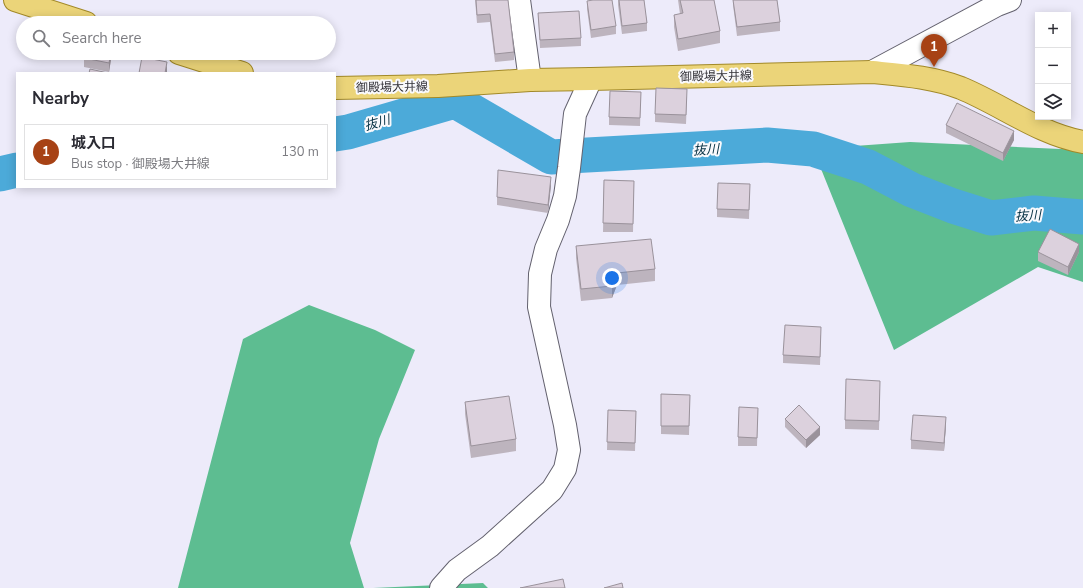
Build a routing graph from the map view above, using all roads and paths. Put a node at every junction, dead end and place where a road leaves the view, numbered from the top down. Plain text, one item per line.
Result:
1 (15, 0) edge
2 (519, 0) edge
3 (1000, 2) edge
4 (64, 16) edge
5 (201, 60) edge
6 (239, 72) edge
7 (872, 72) junction
8 (591, 79) junction
9 (530, 80) junction
10 (336, 88) edge
11 (1083, 142) edge
12 (441, 588) edge

1 - 4 main road
2 - 9 street
3 - 7 street
5 - 6 main road
7 - 8 main road, 御殿場大井線
7 - 11 main road, 御殿場大井線
8 - 9 main road, 御殿場大井線
8 - 12 street
9 - 10 main road, 御殿場大井線

